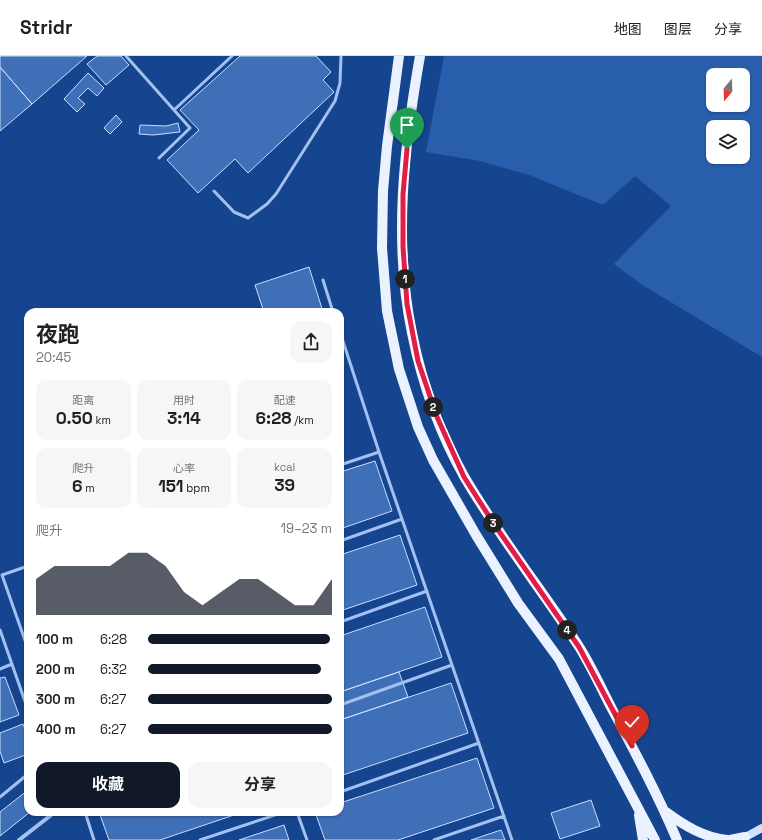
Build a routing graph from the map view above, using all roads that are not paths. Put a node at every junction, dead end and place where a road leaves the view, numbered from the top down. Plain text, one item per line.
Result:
1 (126, 56) edge
2 (232, 56) edge
3 (341, 56) edge
4 (399, 56) edge
5 (420, 56) edge
6 (174, 110) junction
7 (159, 158) dead end
8 (214, 191) dead end
9 (323, 280) dead end
10 (332, 308) edge
11 (344, 344) edge
12 (379, 452) junction
13 (344, 464) edge
14 (402, 519) junction
15 (344, 540) edge
16 (24, 567) edge
17 (427, 591) junction
18 (344, 621) edge
19 (0, 630) edge
20 (24, 638) edge
21 (12, 664) junction
22 (452, 665) junction
23 (0, 669) edge
24 (24, 698) edge
25 (344, 703) edge
26 (479, 743) junction
27 (24, 777) edge
28 (0, 791) edge
29 (344, 791) edge
30 (1, 797) edge
31 (638, 806) junction
32 (664, 810) junction
33 (51, 816) edge
34 (86, 816) edge
35 (272, 816) edge
36 (298, 816) edge
37 (504, 816) junction
38 (762, 828) edge
39 (743, 839) edge
40 (19, 840) edge
41 (94, 840) edge
42 (200, 840) edge
43 (307, 840) edge
44 (434, 840) edge
45 (512, 840) edge
46 (644, 840) edge
47 (655, 840) edge
48 (678, 840) edge
49 (727, 840) edge
50 (730, 840) edge

1 - 6 lane
2 - 6 lane
3 - 8 lane
4 - 31 main road
5 - 32 main road
6 - 7 lane
9 - 10 lane
11 - 12 lane
12 - 13 lane
12 - 14 lane
14 - 15 lane
14 - 17 lane
16 - 20 lane
17 - 18 lane
17 - 22 lane
19 - 21 lane
21 - 23 lane
21 - 24 lane
22 - 25 lane
22 - 26 lane
26 - 29 lane
26 - 37 lane
27 - 30 lane
28 - 30 lane
31 - 46 main road
31 - 47 main road
32 - 48 main road
32 - 49 main road
33 - 40 street
34 - 41 lane
35 - 42 lane
36 - 43 lane
37 - 44 lane
37 - 45 lane
38 - 39 main road
39 - 50 main road

